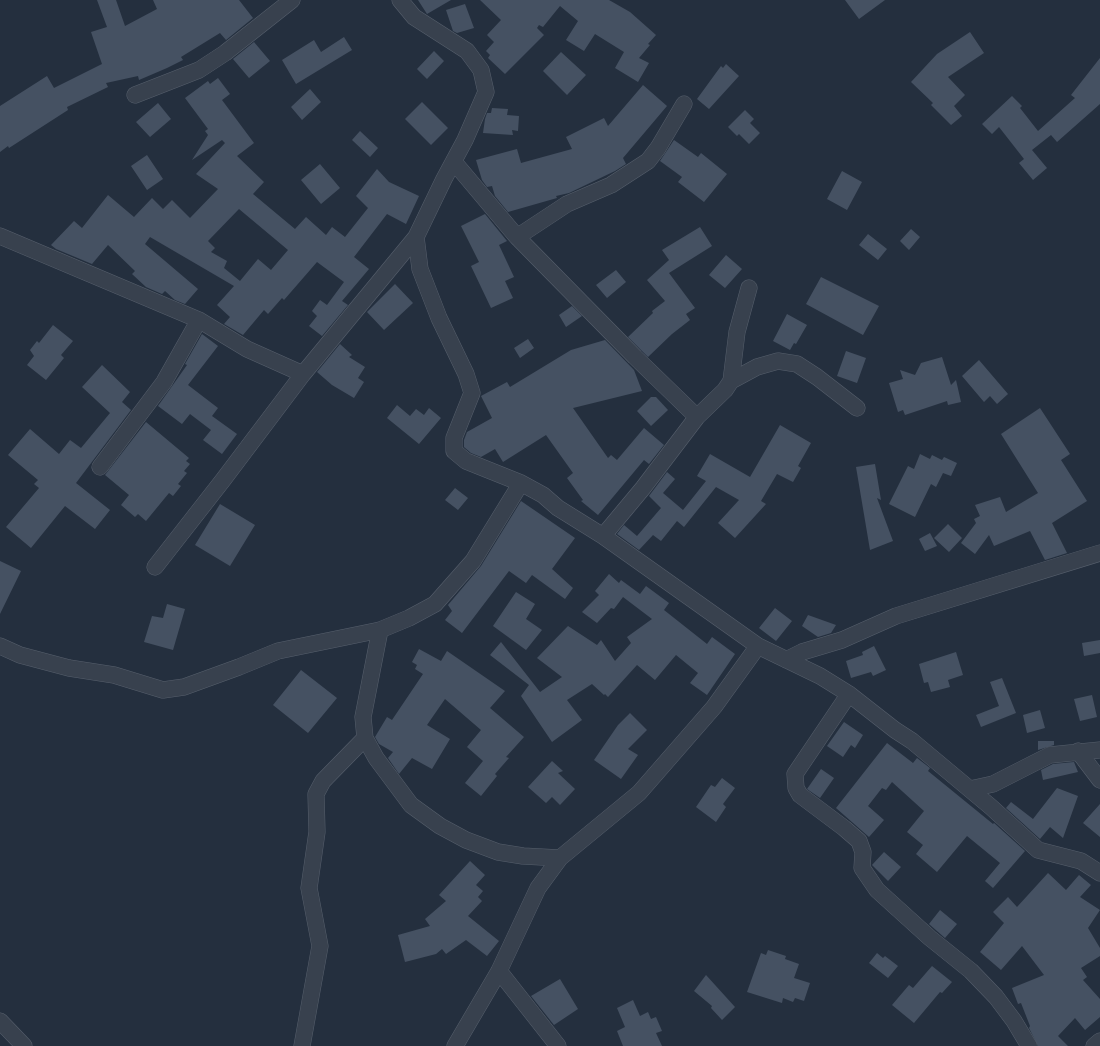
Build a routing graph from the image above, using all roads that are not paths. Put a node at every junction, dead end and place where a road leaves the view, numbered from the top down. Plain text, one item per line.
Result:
1 (292, 0) edge
2 (400, 0) edge
3 (135, 96) dead end
4 (684, 104) dead end
5 (454, 162) junction
6 (0, 236) edge
7 (416, 237) junction
8 (517, 237) junction
9 (749, 288) dead end
10 (199, 320) junction
11 (302, 374) junction
12 (731, 381) junction
13 (857, 408) dead end
14 (697, 417) junction
15 (100, 467) dead end
16 (521, 483) junction
17 (603, 536) junction
18 (1100, 553) edge
19 (155, 567) dead end
20 (380, 630) junction
21 (0, 646) edge
22 (758, 646) junction
23 (786, 660) junction
24 (849, 694) junction
25 (365, 738) junction
26 (1100, 750) edge
27 (1078, 752) junction
28 (1100, 780) edge
29 (970, 789) junction
30 (560, 858) junction
31 (1100, 873) edge
32 (499, 971) junction
33 (0, 1021) edge
34 (1100, 1041) edge
35 (24, 1046) edge
36 (302, 1046) edge
37 (455, 1046) edge
38 (558, 1046) edge
39 (1029, 1046) edge
40 (1094, 1046) edge

1 - 3 street
2 - 5 street
4 - 8 street
5 - 7 street
5 - 8 street
6 - 10 street
7 - 11 street
7 - 16 street
8 - 14 street
9 - 12 street
10 - 11 street
10 - 15 street
11 - 19 street
12 - 13 street
12 - 14 street
14 - 17 street
16 - 17 street
16 - 20 street
17 - 22 street
18 - 23 street
20 - 21 street
20 - 25 street
22 - 23 street
22 - 30 street
23 - 24 street
24 - 29 street
24 - 39 street
25 - 30 street
25 - 36 street
26 - 27 street
27 - 28 street
27 - 29 street
29 - 31 street
30 - 32 street
32 - 37 street
32 - 38 street
33 - 35 street
34 - 40 street

